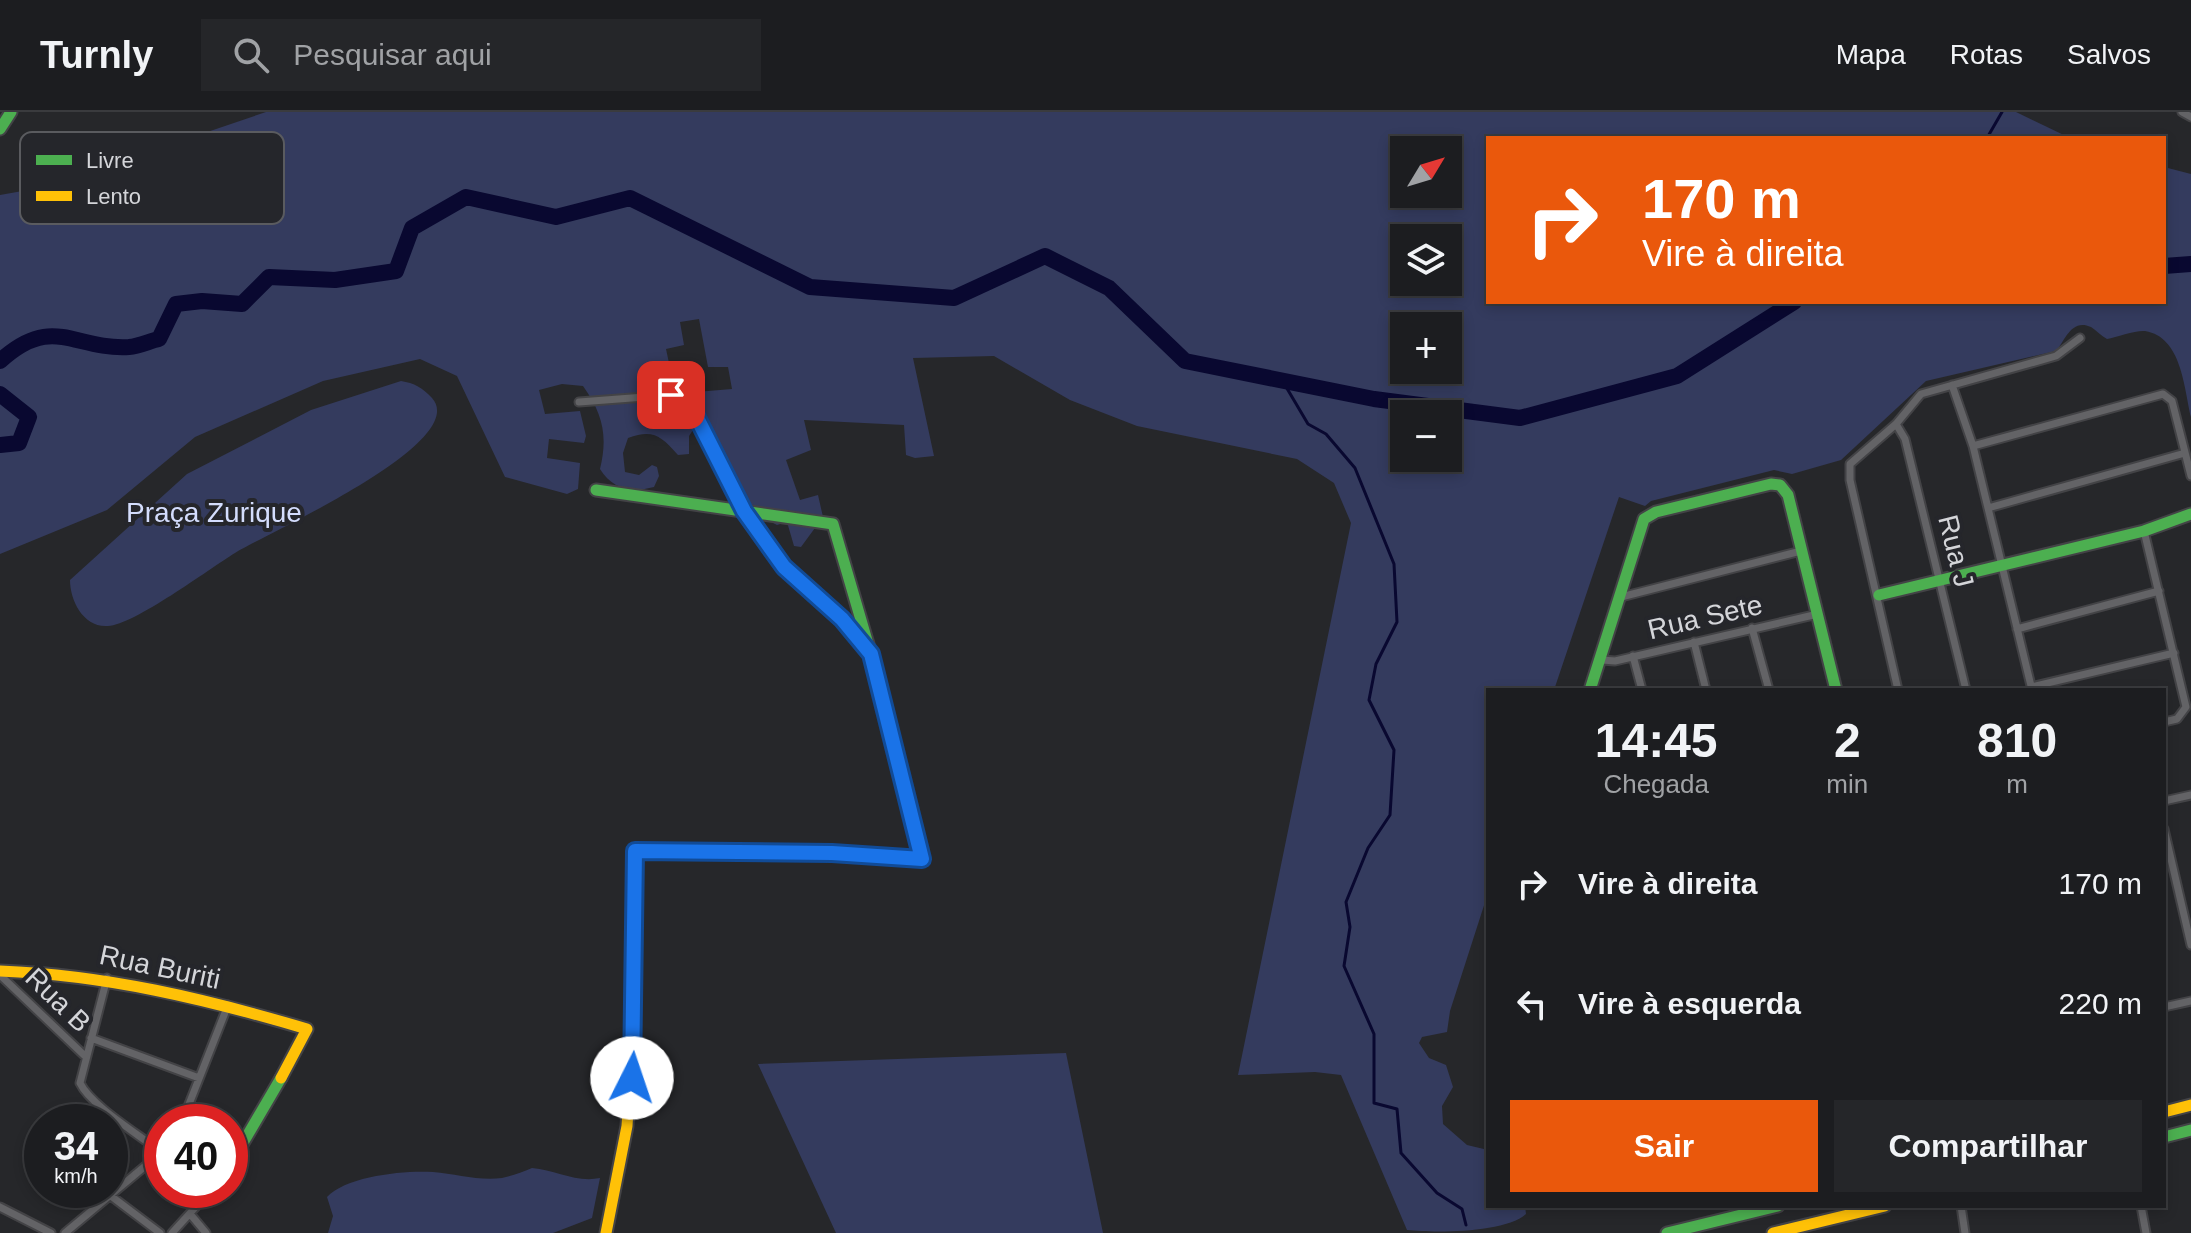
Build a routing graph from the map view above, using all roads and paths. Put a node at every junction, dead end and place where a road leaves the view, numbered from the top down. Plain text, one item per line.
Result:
1 (11, 112) edge
2 (2182, 112) edge
3 (2191, 117) edge
4 (0, 129) edge
5 (2080, 338) dead end
6 (1952, 385) junction
7 (579, 402) dead end
8 (1896, 424) junction
9 (1973, 446) junction
10 (2185, 453) junction
11 (2191, 476) edge
12 (596, 490) dead end
13 (1988, 508) junction
14 (744, 511) junction
15 (2191, 514) edge
16 (2144, 531) junction
17 (1801, 551) junction
18 (2001, 567) junction
19 (1941, 579) junction
20 (2159, 591) junction
21 (1879, 595) junction
22 (1621, 597) junction
23 (1818, 614) junction
24 (1752, 628) junction
25 (2017, 629) junction
26 (1694, 642) junction
27 (2174, 653) junction
28 (871, 654) junction
29 (1633, 656) junction
30 (1602, 660) junction
31 (1591, 688) edge
32 (1641, 688) edge
33 (1706, 688) edge
34 (1768, 688) edge
35 (1836, 688) edge
36 (1898, 688) edge
37 (1966, 688) edge
38 (2032, 688) edge
39 (2166, 722) edge
40 (2191, 795) edge
41 (2166, 801) edge
42 (2166, 838) edge
43 (2191, 945) edge
44 (0, 973) edge
45 (107, 977) junction
46 (2191, 1001) edge
47 (228, 1005) junction
48 (2166, 1007) edge
49 (91, 1038) junction
50 (86, 1057) junction
51 (199, 1078) junction
52 (189, 1104) edge
53 (2191, 1105) edge
54 (2166, 1111) edge
55 (2191, 1130) edge
56 (248, 1136) edge
57 (2166, 1136) edge
58 (144, 1139) edge
59 (0, 1207) edge
60 (91, 1208) edge
61 (126, 1208) edge
62 (197, 1208) edge
63 (1770, 1208) edge
64 (1879, 1208) edge
65 (1961, 1208) edge
66 (2141, 1208) edge
67 (191, 1215) junction
68 (1816, 1228) edge
69 (51, 1233) edge
70 (65, 1233) edge
71 (160, 1233) edge
72 (172, 1233) edge
73 (206, 1233) edge
74 (606, 1233) edge
75 (1667, 1233) edge
76 (1773, 1233) edge
77 (1965, 1233) edge
78 (2146, 1233) edge

1 - 4 street
2 - 3 street
5 - 6 street
6 - 8 street
6 - 9 street
7 - 14 street
8 - 19 street, Rua J
8 - 21 street
9 - 10 street
9 - 13 street
10 - 11 street
10 - 13 street
12 - 14 street
13 - 18 street
14 - 28 street
14 - 28 street
15 - 16 street
16 - 18 street
16 - 20 street
17 - 22 street
17 - 22 street
17 - 23 street
18 - 19 street
18 - 25 street
19 - 21 street
19 - 37 street, Rua J
20 - 25 street
20 - 27 street
21 - 36 street
22 - 30 street
23 - 24 street, Rua Sete
23 - 35 street
24 - 26 street, Rua Sete
24 - 34 street
25 - 38 street
26 - 29 street, Rua Sete
26 - 33 street
27 - 38 street
27 - 39 street
28 - 74 street
29 - 30 street, Rua Sete
29 - 32 street
30 - 31 street
40 - 41 street
42 - 43 street
44 - 45 street, Rua Buriti
44 - 50 street, Rua B
45 - 47 street, Rua Buriti
45 - 49 street
46 - 48 street
47 - 51 street
47 - 56 street, Rua Buriti
49 - 50 street
49 - 51 street
50 - 58 street
51 - 52 street
53 - 54 street
55 - 57 street
59 - 69 street
60 - 70 street
61 - 71 street
62 - 67 street
63 - 75 street
64 - 68 street
65 - 77 street
66 - 78 street
67 - 72 street
67 - 73 street
68 - 76 street

